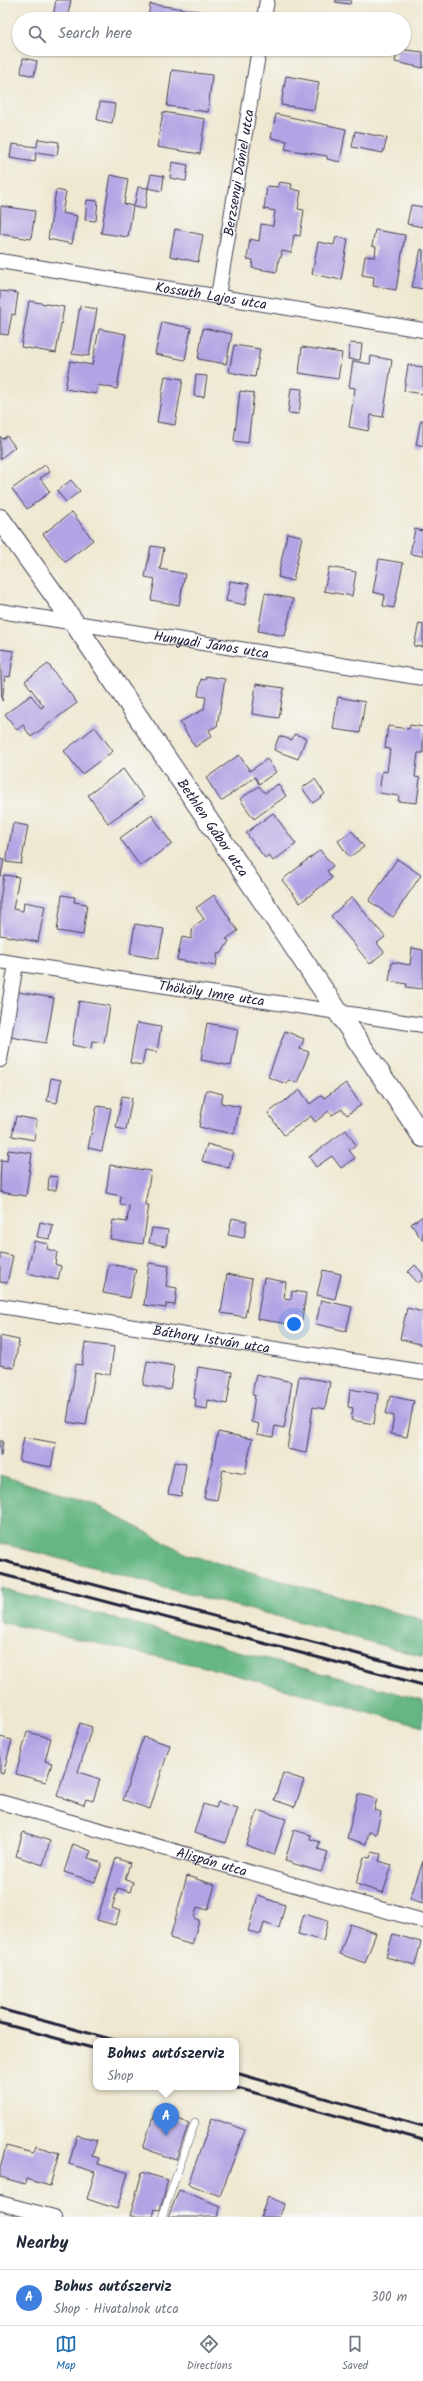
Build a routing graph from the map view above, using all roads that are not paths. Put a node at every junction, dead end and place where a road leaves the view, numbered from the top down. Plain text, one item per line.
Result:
1 (267, 0) edge
2 (265, 12) edge
3 (258, 56) edge
4 (0, 261) edge
5 (218, 296) junction
6 (423, 330) edge
7 (0, 519) edge
8 (0, 611) edge
9 (73, 621) junction
10 (423, 678) edge
11 (0, 961) edge
12 (16, 964) junction
13 (337, 1011) junction
14 (423, 1025) edge
15 (0, 1060) edge
16 (423, 1137) edge
17 (0, 1306) edge
18 (423, 1372) edge
19 (0, 1802) edge
20 (423, 1920) edge
21 (195, 2122) dead end
22 (0, 2203) edge
23 (54, 2217) edge
24 (162, 2217) edge

1 - 2 street
3 - 5 street, Berzsenyi Dániel utca
4 - 5 street, Kossuth Lajos utca
5 - 6 street, Kossuth Lajos utca
7 - 9 street, Bethlen Gábor utca
8 - 9 street, Hunyadi János utca
9 - 10 street, Hunyadi János utca
9 - 13 street, Bethlen Gábor utca
11 - 12 street, Thököly Imre utca
12 - 13 street, Thököly Imre utca
12 - 15 street
13 - 14 street, Thököly Imre utca
13 - 16 street, Bethlen Gábor utca
17 - 18 street, Báthory István utca
19 - 20 street, Alispán utca
21 - 24 lane
22 - 23 street

